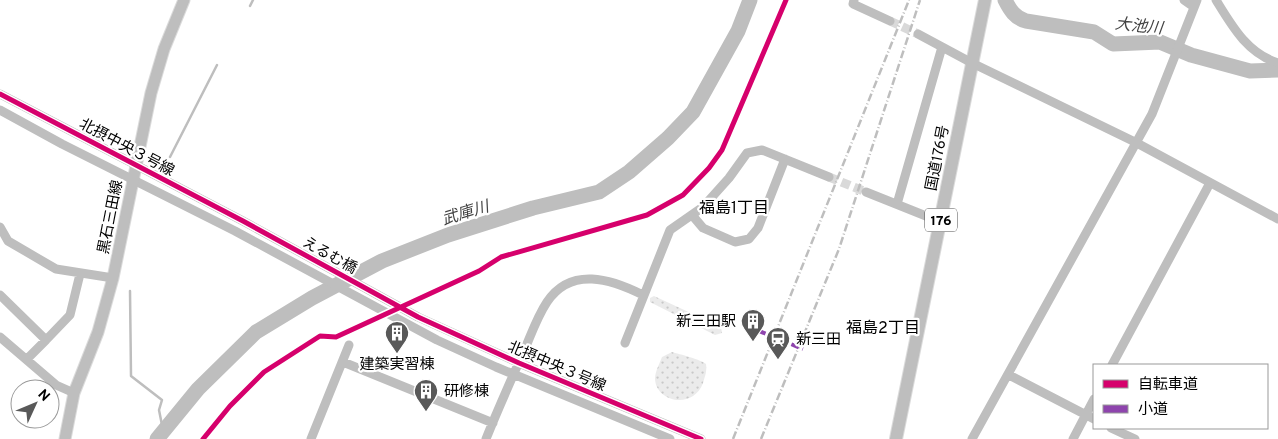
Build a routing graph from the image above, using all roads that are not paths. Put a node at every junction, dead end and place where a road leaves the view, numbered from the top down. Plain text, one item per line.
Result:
1 (184, 0) edge
2 (854, 0) edge
3 (985, 0) edge
4 (1184, 0) edge
5 (1216, 0) edge
6 (1196, 3) edge
7 (890, 21) tunnel mouth
8 (918, 34) tunnel mouth
9 (942, 47) junction
10 (972, 63) junction
11 (1278, 63) edge
12 (0, 94) edge
13 (0, 110) edge
14 (1135, 142) junction
15 (785, 159) junction
16 (135, 164) junction
17 (829, 177) tunnel mouth
18 (133, 180) junction
19 (1210, 183) junction
20 (866, 192) tunnel mouth
21 (897, 204) junction
22 (692, 215) junction
23 (1278, 219) edge
24 (243, 220) joint
25 (941, 222) junction
26 (0, 227) edge
27 (235, 231) joint
28 (4, 244) edge
29 (80, 274) junction
30 (113, 278) junction
31 (0, 295) edge
32 (643, 295) junction
33 (406, 311) joint
34 (394, 316) joint
35 (0, 337) edge
36 (46, 340) junction
37 (625, 343) dead end
38 (349, 345) dead end
39 (27, 359) junction
40 (343, 362) junction
41 (519, 363) junction
42 (1113, 364) edge
43 (514, 374) junction
44 (1009, 375) junction
45 (74, 393) junction
46 (1093, 404) edge
47 (1090, 417) edge
48 (493, 424) junction
49 (1113, 429) edge
50 (65, 439) edge
51 (311, 439) edge
52 (486, 439) edge
53 (670, 439) edge
54 (701, 439) edge
55 (896, 439) edge
56 (972, 439) edge
57 (1073, 439) edge
58 (1134, 439) edge

1 - 16 main road, 黒石三田線
2 - 7 street
3 - 10 highway, 国道176号 / 176
4 - 6 street
5 - 11 street
6 - 14 street
8 - 9 street
9 - 10 street
9 - 21 street
10 - 14 street
10 - 25 highway, 国道176号 / 176
12 - 16 street, 北摂中央３号線
13 - 18 street, 北摂中央３号線
14 - 19 street
14 - 44 street
15 - 17 street
15 - 22 street
15 - 22 street
16 - 18 main road, 黒石三田線
16 - 24 street, 北摂中央３号線
18 - 27 street, 北摂中央３号線
18 - 30 main road, 黒石三田線
19 - 23 street
19 - 42 street
20 - 21 street
21 - 25 street
22 - 32 street
24 - 33 street, えるむ橋
25 - 55 highway, 国道176号 / 176
26 - 28 street
27 - 34 street, えるむ橋
28 - 29 street
29 - 30 street
29 - 36 street
30 - 45 main road, 黒石三田線
31 - 36 street
32 - 37 street
32 - 41 street
33 - 41 street, 北摂中央３号線
34 - 43 street, 北摂中央３号線
35 - 39 street
36 - 39 street
38 - 40 street
39 - 45 street
40 - 48 street
40 - 51 street
41 - 43 street
41 - 54 street, 北摂中央３号線
43 - 48 street
43 - 53 street, 北摂中央３号線
44 - 47 street
44 - 56 street
45 - 50 main road, 黒石三田線
46 - 47 street
47 - 57 street
48 - 52 street
49 - 58 street

